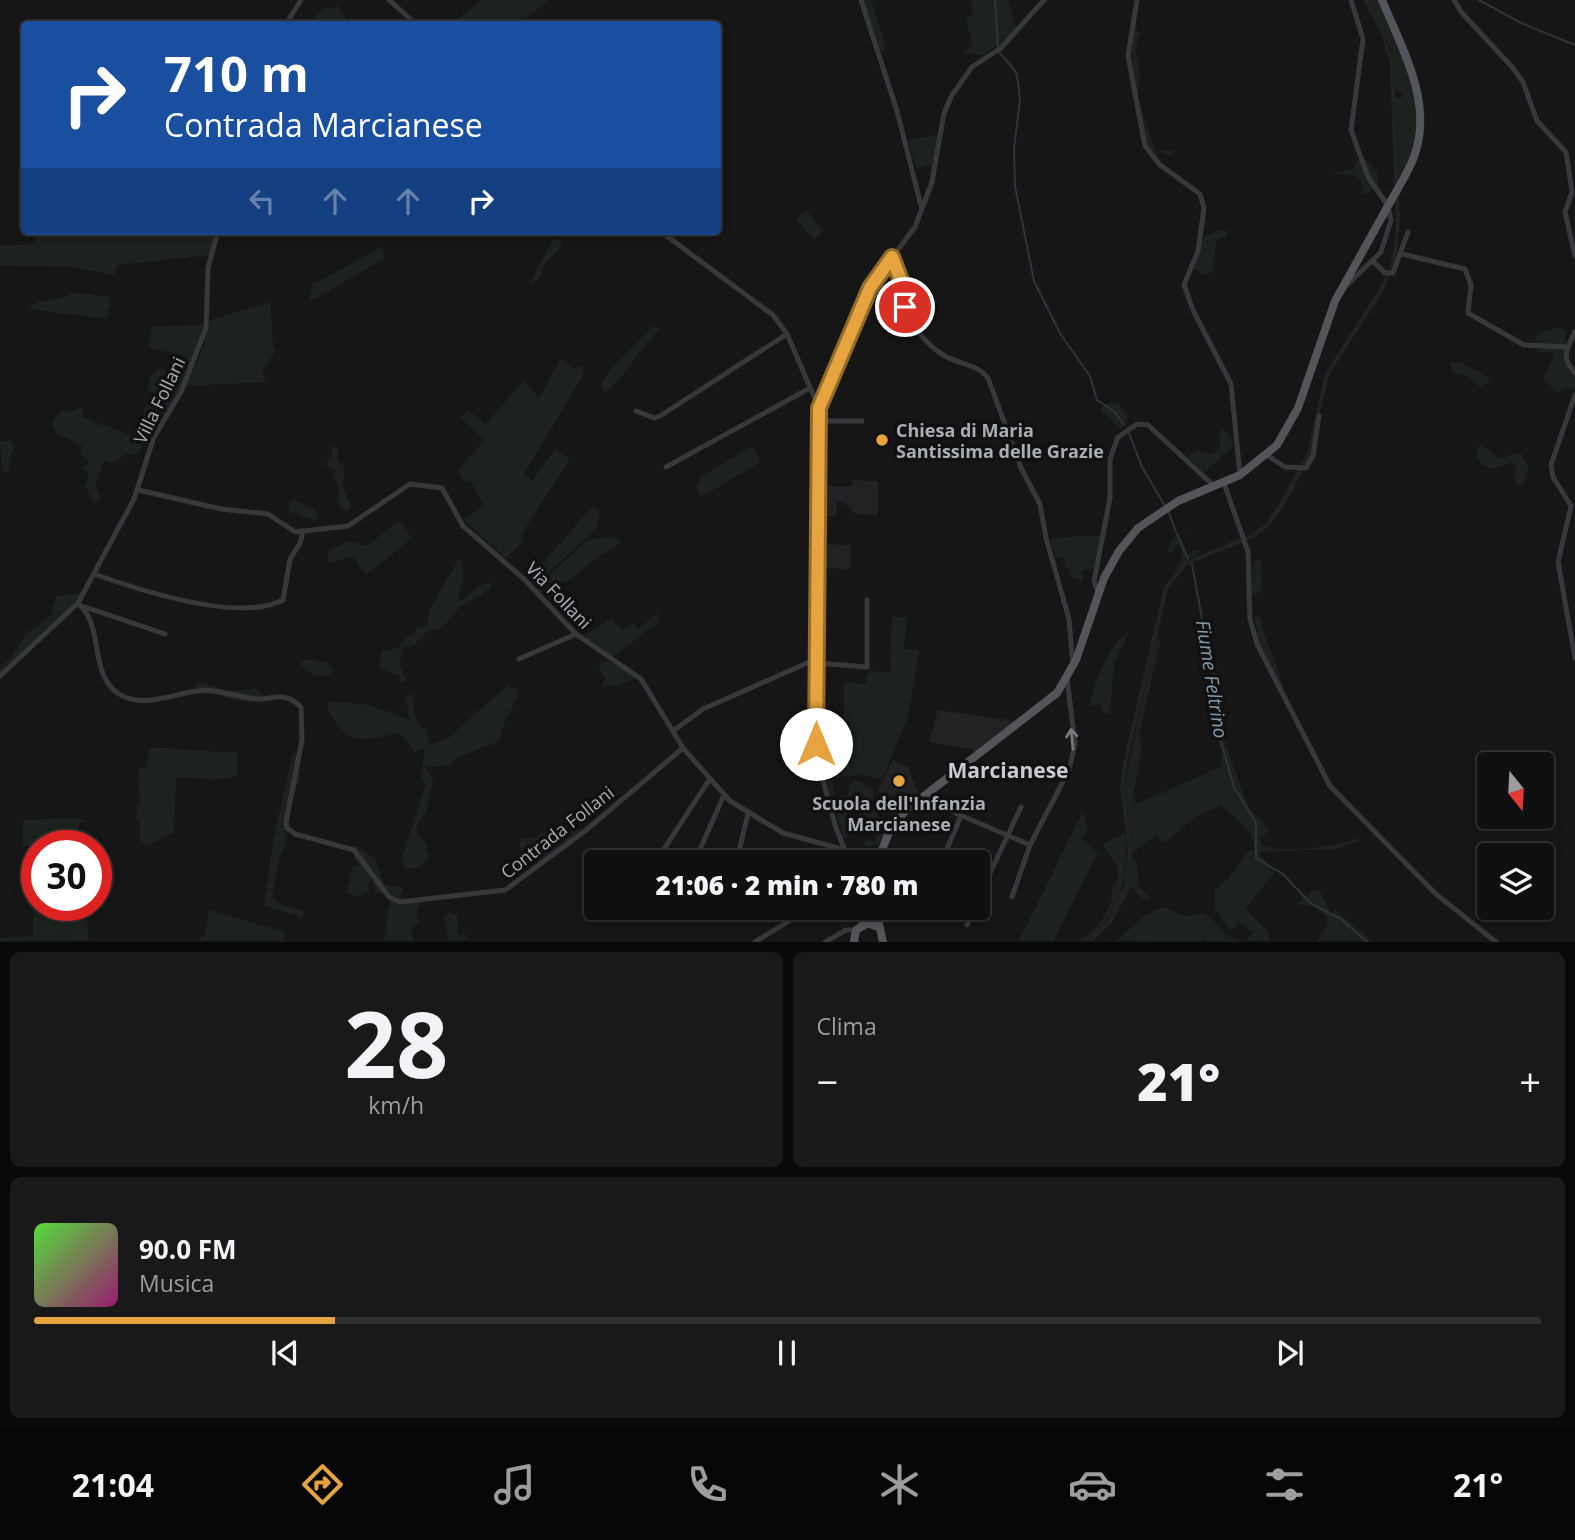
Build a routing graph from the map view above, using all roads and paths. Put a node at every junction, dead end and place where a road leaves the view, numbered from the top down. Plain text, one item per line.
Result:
1 (301, 0) edge
2 (389, 0) edge
3 (860, 0) edge
4 (1044, 0) edge
5 (1137, 0) edge
6 (1351, 0) edge
7 (1382, 0) edge
8 (1454, 0) edge
9 (288, 21) edge
10 (412, 21) edge
11 (921, 205) junction
12 (1408, 232) dead end
13 (217, 235) edge
14 (665, 235) edge
15 (1402, 254) junction
16 (1575, 256) edge
17 (892, 257) junction
18 (1374, 261) junction
19 (1341, 289) junction
20 (1575, 331) edge
21 (787, 334) junction
22 (1568, 347) junction
23 (1575, 373) edge
24 (810, 388) junction
25 (1575, 396) edge
26 (819, 408) junction
27 (636, 411) dead end
28 (1319, 416) dead end
29 (817, 421) junction
30 (862, 421) dead end
31 (1268, 456) junction
32 (666, 467) dead end
33 (1240, 475) junction
34 (1219, 485) junction
35 (138, 490) junction
36 (303, 531) junction
37 (94, 574) junction
38 (1098, 593) junction
39 (867, 600) dead end
40 (80, 604) junction
41 (164, 634) dead end
42 (576, 634) junction
43 (1575, 658) edge
44 (519, 659) dead end
45 (816, 661) junction
46 (1073, 666) junction
47 (0, 676) edge
48 (1067, 678) junction
49 (673, 731) junction
50 (682, 748) junction
51 (709, 780) junction
52 (724, 796) junction
53 (920, 798) junction
54 (1021, 807) dead end
55 (748, 814) junction
56 (961, 816) junction
57 (1007, 835) junction
58 (1030, 845) junction
59 (663, 850) edge
60 (700, 850) edge
61 (739, 850) edge
62 (845, 850) joint
63 (882, 850) edge
64 (947, 850) edge
65 (990, 873) edge
66 (1012, 897) dead end
67 (791, 920) edge
68 (862, 920) edge
69 (866, 920) edge
70 (877, 920) edge
71 (969, 920) edge
72 (967, 925) dead end
73 (863, 926) junction
74 (880, 928) junction
75 (854, 941) edge
76 (755, 942) edge
77 (825, 942) edge
78 (883, 942) edge
79 (1496, 942) edge

1 - 9 street
2 - 10 street
3 - 11 street
4 - 11 street
5 - 33 street
6 - 18 street
7 - 19 main road, bridge
8 - 16 street
11 - 17 street
12 - 15 street
13 - 35 street, Villa Follani
14 - 21 street
15 - 18 street
15 - 22 street
17 - 26 street
17 - 46 street
18 - 19 street
19 - 31 main road
20 - 22 street
21 - 24 street
21 - 27 street
22 - 23 street
24 - 26 street
24 - 32 street
25 - 43 street
26 - 29 street
28 - 31 street
29 - 30 street
29 - 45 street
31 - 33 main road
33 - 34 main road
34 - 38 main road
34 - 38 street
34 - 79 street
35 - 36 street
35 - 37 street, Villa Follani
36 - 37 street
36 - 42 street, Via Follani
37 - 40 street, Villa Follani
38 - 46 main road
39 - 45 street
40 - 41 street
40 - 47 street, Villa Follani
40 - 50 street, Contrada Follani
42 - 44 street
42 - 49 street, Via Follani
45 - 49 street
45 - 62 street
46 - 48 main road
48 - 53 main road
58 -> 48 street
49 - 50 street, Via Follani
50 - 51 street, Via Follani
51 - 52 street, Via Follani
51 - 59 street
52 - 55 street, Via Follani
52 - 60 street
53 - 56 street
53 - 63 main road
54 - 57 street
55 - 61 street
55 - 62 street, Via Follani
56 - 57 street
56 - 64 street
57 - 58 street
57 - 65 street
58 - 66 street
67 - 76 street
68 - 73 street
69 - 73 main road
70 - 74 main road
71 - 72 street
73 - 74 main road
73 - 75 main road
73 - 77 street
74 - 78 main road

